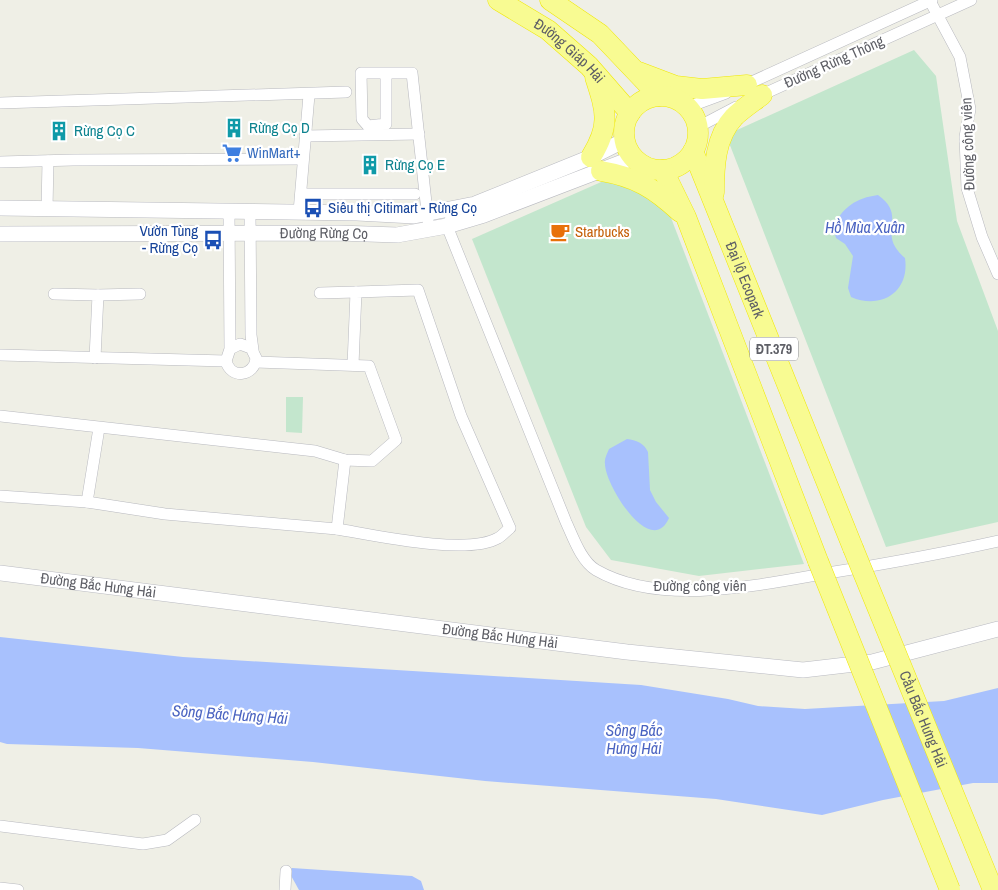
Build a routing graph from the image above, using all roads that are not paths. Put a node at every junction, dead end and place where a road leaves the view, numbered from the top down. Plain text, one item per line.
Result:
1 (498, 0) edge
2 (550, 0) edge
3 (971, 0) edge
4 (931, 1) edge
5 (937, 16) junction
6 (637, 71) junction
7 (386, 73) junction
8 (594, 73) junction
9 (754, 90) junction
10 (346, 92) dead end
11 (309, 94) junction
12 (659, 96) junction
13 (0, 103) edge
14 (688, 107) junction
15 (630, 113) junction
16 (698, 127) junction
17 (419, 134) junction
18 (305, 136) junction
19 (625, 140) junction
20 (693, 152) junction
21 (633, 158) junction
22 (303, 160) junction
23 (48, 161) junction
24 (0, 162) edge
25 (596, 164) junction
26 (663, 170) junction
27 (301, 194) junction
28 (415, 194) dead end
29 (714, 200) junction
30 (0, 208) edge
31 (47, 209) junction
32 (454, 210) junction
33 (228, 212) junction
34 (250, 212) junction
35 (299, 212) junction
36 (427, 214) junction
37 (686, 217) junction
38 (447, 226) junction
39 (430, 229) junction
40 (227, 233) junction
41 (250, 233) junction
42 (0, 234) edge
43 (998, 274) edge
44 (356, 292) junction
45 (320, 293) dead end
46 (54, 294) dead end
47 (140, 294) dead end
48 (98, 295) junction
49 (230, 349) junction
50 (0, 356) edge
51 (255, 356) junction
52 (95, 358) junction
53 (226, 361) junction
54 (353, 365) junction
55 (0, 416) edge
56 (99, 428) junction
57 (346, 460) junction
58 (0, 496) edge
59 (87, 502) junction
60 (336, 529) junction
61 (998, 541) edge
62 (853, 548) joint
63 (0, 573) edge
64 (998, 629) edge
65 (196, 820) dead end
66 (0, 826) edge
67 (286, 871) dead end
68 (0, 888) edge
69 (18, 890) edge
70 (285, 890) edge
71 (950, 890) edge
72 (993, 890) edge

1 - 8 highway, Đường Giáp Hải
2 - 6 highway, Đường Giáp Hải
3 - 5 street, Đường Rừng Thông
4 - 5 street, Đường công viên
4 - 9 street, Đường Rừng Thông
5 - 9 street, Đường Rừng Thông
5 - 43 street, Đường công viên
6 - 9 highway
6 - 12 highway, Đường Giáp Hải
7 - 7 street
7 - 17 street
8 - 15 highway, Đường Giáp Hải
8 - 25 highway
9 - 14 street, Đường Rừng Thông
9 - 16 street, Đường Rừng Thông
9 - 29 highway
10 - 11 street
11 - 13 street
11 - 18 street
12 - 14 highway
12 - 15 highway
14 - 16 highway
15 - 19 highway
16 - 20 highway
17 - 18 street
17 - 36 street
18 - 22 street
19 - 21 highway
19 - 25 street, Đường Rừng Cọ
20 - 26 highway
20 - 29 highway, Đại lộ Ecopark / ĐT.379
21 - 25 street, Đường Rừng Cọ
21 - 26 highway
22 - 23 street
22 - 27 street
23 - 24 street
23 - 31 street
25 - 32 street, Đường Rừng Cọ
25 - 37 highway
25 - 38 street, Đường Rừng Cọ
26 - 37 highway, ĐT.379
27 - 28 street
27 - 35 street
29 - 62 highway, Đại lộ Ecopark / ĐT.379
30 - 31 street, Đường Rừng Cọ
31 - 33 street, Đường Rừng Cọ
32 - 36 street, Đường Rừng Cọ
32 - 38 street
33 - 34 street, Đường Rừng Cọ
33 - 40 street
34 - 35 street, Đường Rừng Cọ
34 - 41 street
35 - 36 street, Đường Rừng Cọ
36 - 39 street
37 - 71 highway, ĐT.379, bridge
38 - 39 street, Đường Rừng Cọ
38 - 61 street, Đường công viên
39 - 41 street, Đường Rừng Cọ
40 - 41 street, Đường Rừng Cọ
40 - 42 street, Đường Rừng Cọ
40 - 49 street
41 - 51 street
44 - 45 street
44 - 54 street
44 - 60 street
46 - 48 street
47 - 48 street
48 - 52 street
49 - 51 street
49 - 53 street
50 - 52 street
51 - 53 street
51 - 54 street
52 - 53 street
54 - 57 street
55 - 56 street
56 - 57 street
56 - 59 street
57 - 60 street
58 - 59 street
59 - 60 street
62 - 72 highway, Cầu Bắc Hưng Hải / ĐT.379, bridge
63 - 64 street, Đường Bắc Hưng Hải
65 - 66 street
67 - 70 street
68 - 69 street

